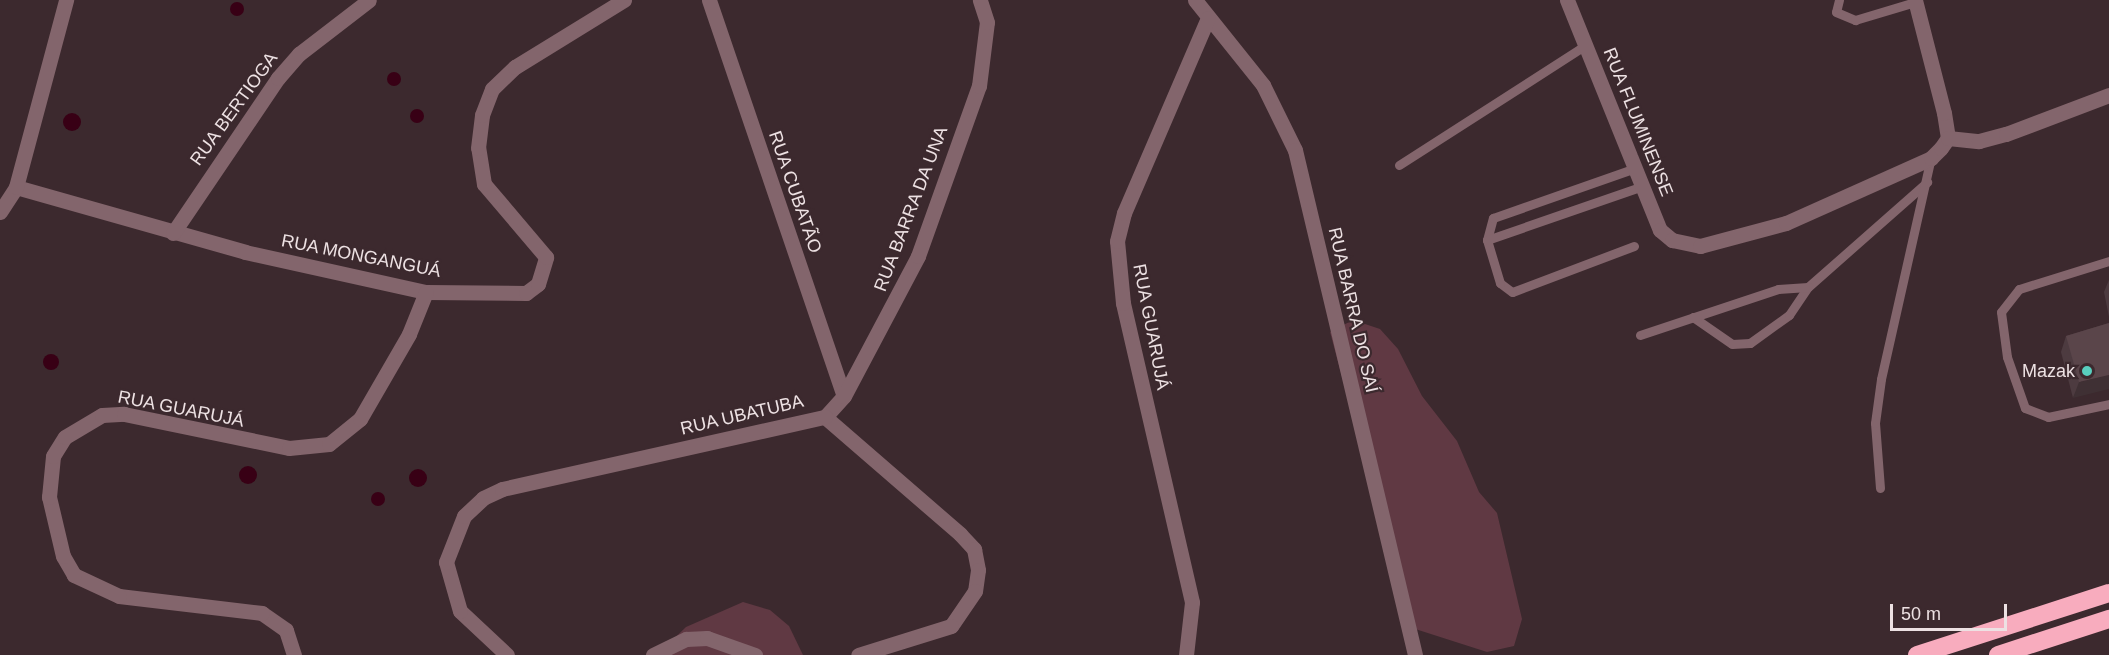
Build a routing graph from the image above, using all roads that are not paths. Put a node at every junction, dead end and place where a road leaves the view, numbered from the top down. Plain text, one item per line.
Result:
1 (66, 0) edge
2 (369, 0) edge
3 (624, 0) edge
4 (709, 0) edge
5 (980, 0) edge
6 (1195, 0) edge
7 (1567, 0) edge
8 (1839, 0) edge
9 (1915, 1) edge
10 (1208, 18) junction
11 (1586, 45) junction
12 (2109, 95) edge
13 (1948, 138) junction
14 (1931, 158) junction
15 (1398, 165) dead end
16 (1636, 168) junction
17 (1929, 180) junction
18 (1643, 186) junction
19 (16, 187) junction
20 (0, 212) edge
21 (173, 232) junction
22 (1487, 240) junction
23 (1634, 246) dead end
24 (2109, 261) edge
25 (1808, 287) junction
26 (426, 292) junction
27 (1693, 317) junction
28 (1640, 335) dead end
29 (844, 396) junction
30 (2109, 404) edge
31 (825, 417) junction
32 (1880, 488) dead end
33 (2109, 591) edge
34 (2109, 622) edge
35 (294, 655) edge
36 (507, 655) edge
37 (653, 655) edge
38 (755, 655) edge
39 (858, 655) edge
40 (1186, 655) edge
41 (1415, 655) edge
42 (1917, 655) edge
43 (1998, 655) edge

1 - 19 street
2 - 21 street, RUA BERTIOGA
3 - 26 street, RUA MONGANGUÁ
4 - 29 street, RUA CUBATÃO
5 - 29 street, RUA BARRA DA UNA
6 - 10 street, RUA BARRA DO SAÍ
7 - 11 street, RUA FLUMINENSE
8 - 9 lane
9 - 13 street
10 - 40 street, RUA GUARUJÁ
10 - 41 street, RUA BARRA DO SAÍ
11 - 15 lane
11 - 16 street, RUA FLUMINENSE
12 - 13 street
13 - 14 street
14 - 17 lane
14 - 18 street, RUA FLUMINENSE
16 - 18 street, RUA FLUMINENSE
16 - 22 lane
17 - 25 lane
17 - 32 lane
18 - 22 lane
19 - 20 street
19 - 21 street, RUA MONGANGUÁ
21 - 26 street, RUA MONGANGUÁ
22 - 23 lane
24 - 30 lane
25 - 27 lane
25 - 27 lane
26 - 35 street, RUA GUARUJÁ
27 - 28 lane
29 - 31 street, RUA BARRA DA UNA
31 - 36 street, RUA UBATUBA
31 - 39 street, RUA UBATUBA
33 - 42 highway
34 - 43 highway
37 - 38 street

